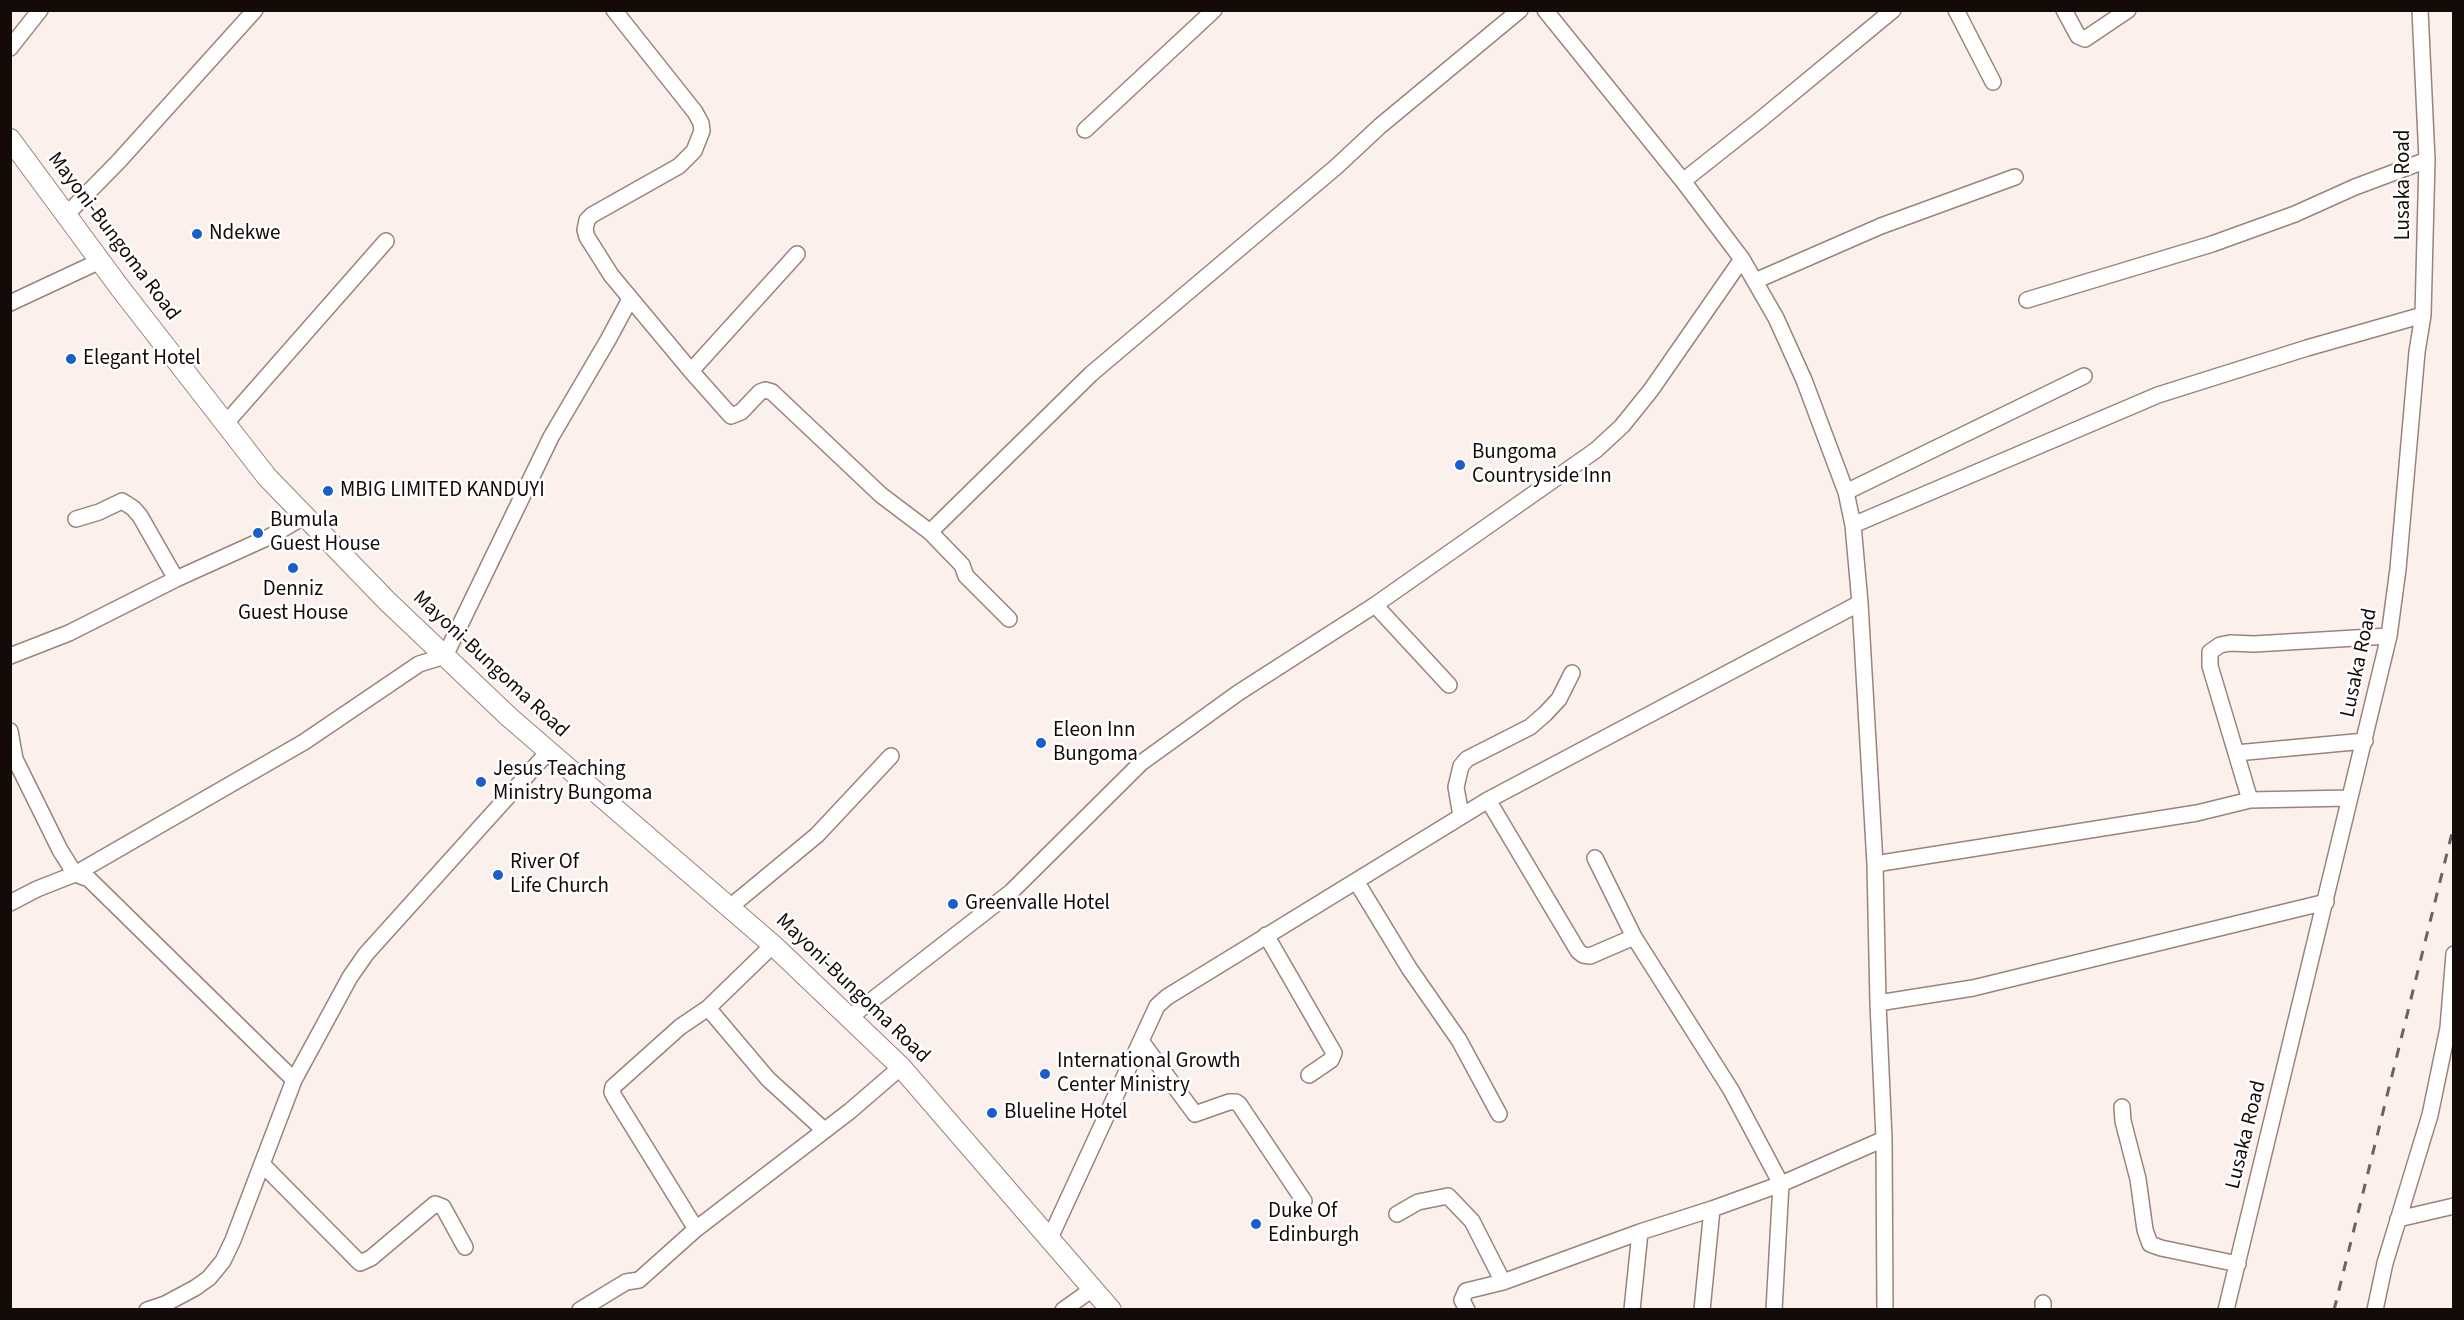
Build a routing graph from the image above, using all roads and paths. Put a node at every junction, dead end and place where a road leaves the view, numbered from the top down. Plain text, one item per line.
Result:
1 (40, 10) edge
2 (255, 10) edge
3 (614, 10) edge
4 (1214, 10) edge
5 (1520, 10) edge
6 (1545, 10) edge
7 (1893, 10) edge
8 (1956, 10) edge
9 (2064, 10) edge
10 (2128, 10) edge
11 (2420, 10) edge
12 (10, 48) edge
13 (1993, 82) dead end
14 (1085, 130) dead end
15 (10, 139) edge
16 (2427, 160) junction
17 (2015, 177) dead end
18 (1683, 181) junction
19 (67, 214) junction
20 (386, 241) dead end
21 (797, 254) dead end
22 (1742, 259) junction
23 (100, 261) junction
24 (1755, 281) junction
25 (630, 299) junction
26 (2027, 300) dead end
27 (10, 303) edge
28 (2423, 315) junction
29 (691, 371) junction
30 (2084, 376) dead end
31 (226, 423) junction
32 (1846, 492) junction
33 (304, 516) junction
34 (76, 519) dead end
35 (1853, 525) junction
36 (930, 532) junction
37 (176, 579) junction
38 (1860, 603) junction
39 (1375, 605) junction
40 (1009, 619) dead end
41 (2389, 636) junction
42 (10, 656) edge
43 (446, 656) junction
44 (1572, 673) dead end
45 (1449, 684) dead end
46 (10, 731) edge
47 (2365, 741) junction
48 (548, 752) junction
49 (2236, 753) junction
50 (891, 756) dead end
51 (13, 759) edge
52 (2349, 798) junction
53 (1488, 800) junction
54 (2250, 800) junction
55 (1461, 816) junction
56 (1595, 858) dead end
57 (1875, 864) junction
58 (75, 874) junction
59 (1356, 881) junction
60 (2326, 902) junction
61 (10, 903) edge
62 (730, 907) junction
63 (1266, 935) junction
64 (1634, 937) junction
65 (773, 945) junction
66 (2454, 954) edge
67 (1878, 1003) junction
68 (708, 1008) junction
69 (849, 1018) junction
70 (2451, 1028) edge
71 (1141, 1041) junction
72 (901, 1067) junction
73 (1309, 1075) dead end
74 (294, 1080) junction
75 (2121, 1107) dead end
76 (1500, 1114) dead end
77 (824, 1130) junction
78 (1884, 1139) junction
79 (262, 1164) junction
80 (1781, 1184) junction
81 (1304, 1201) dead end
82 (2454, 1206) edge
83 (1712, 1209) junction
84 (1397, 1214) dead end
85 (2398, 1219) junction
86 (696, 1228) junction
87 (1640, 1232) junction
88 (1050, 1238) junction
89 (465, 1247) dead end
90 (2238, 1264) junction
91 (1503, 1282) junction
92 (1094, 1288) junction
93 (147, 1310) edge
94 (580, 1310) edge
95 (1063, 1310) edge
96 (1111, 1310) edge
97 (1467, 1310) edge
98 (1632, 1310) edge
99 (1702, 1310) edge
100 (1774, 1310) edge
101 (1885, 1310) edge
102 (2226, 1310) edge
103 (2375, 1310) edge

1 - 12 street
2 - 19 street
3 - 25 street
4 - 14 street
5 - 36 street
6 - 18 street
7 - 18 street
8 - 13 street
9 - 10 street
11 - 16 street, Lusaka Road
15 - 19 main road, Mayoni-Bungoma Road
16 - 26 street
16 - 28 street, Lusaka Road
17 - 24 street
18 - 22 street
19 - 23 main road, Mayoni-Bungoma Road
20 - 31 street
21 - 29 street
22 - 24 street
22 - 39 street
23 - 27 street
23 - 31 main road, Mayoni-Bungoma Road
24 - 32 street
25 - 29 street
25 - 43 street
28 - 35 street
28 - 41 street, Lusaka Road
29 - 36 street
30 - 32 street
31 - 33 main road, Mayoni-Bungoma Road
32 - 35 street
33 - 37 street
33 - 43 main road, Mayoni-Bungoma Road
34 - 37 street
35 - 38 street
36 - 40 street
37 - 42 street
38 - 53 street
38 - 57 street
39 - 45 street
39 - 69 street
41 - 47 street, Lusaka Road
41 - 49 street
43 - 48 main road, Mayoni-Bungoma Road
43 - 58 street
44 - 55 street
46 - 51 street
47 - 49 street
47 - 52 street, Lusaka Road
48 - 62 main road, Mayoni-Bungoma Road
48 - 74 street
49 - 54 street
50 - 62 street
51 - 58 street
52 - 54 street
52 - 60 street, Lusaka Road
53 - 55 street
53 - 64 street
54 - 57 street
55 - 59 street
56 - 64 street
57 - 67 street
58 - 61 street
58 - 74 street
59 - 63 street
59 - 76 street
60 - 67 street
60 - 90 street, Lusaka Road
62 - 65 main road, Mayoni-Bungoma Road
63 - 71 street
63 - 73 street
64 - 80 street
65 - 68 street
65 - 69 main road, Mayoni-Bungoma Road
66 - 70 street
67 - 78 street
68 - 77 street
68 - 86 street
69 - 72 main road, Mayoni-Bungoma Road
70 - 85 street
71 - 81 street
71 - 88 street
72 - 77 street
72 - 88 main road, Mayoni-Bungoma Road
74 - 79 street
75 - 90 street
77 - 86 street
78 - 80 street
78 - 101 street
79 - 89 street
79 - 93 street
80 - 83 street
80 - 100 street
82 - 85 street
83 - 87 street
83 - 99 street
84 - 91 street
85 - 103 street
86 - 94 street
87 - 91 street
87 - 98 street
88 - 92 main road, Mayoni-Bungoma Road
90 - 102 street, Lusaka Road
91 - 97 street
92 - 95 street
92 - 96 main road, Mayoni-Bungoma Road

